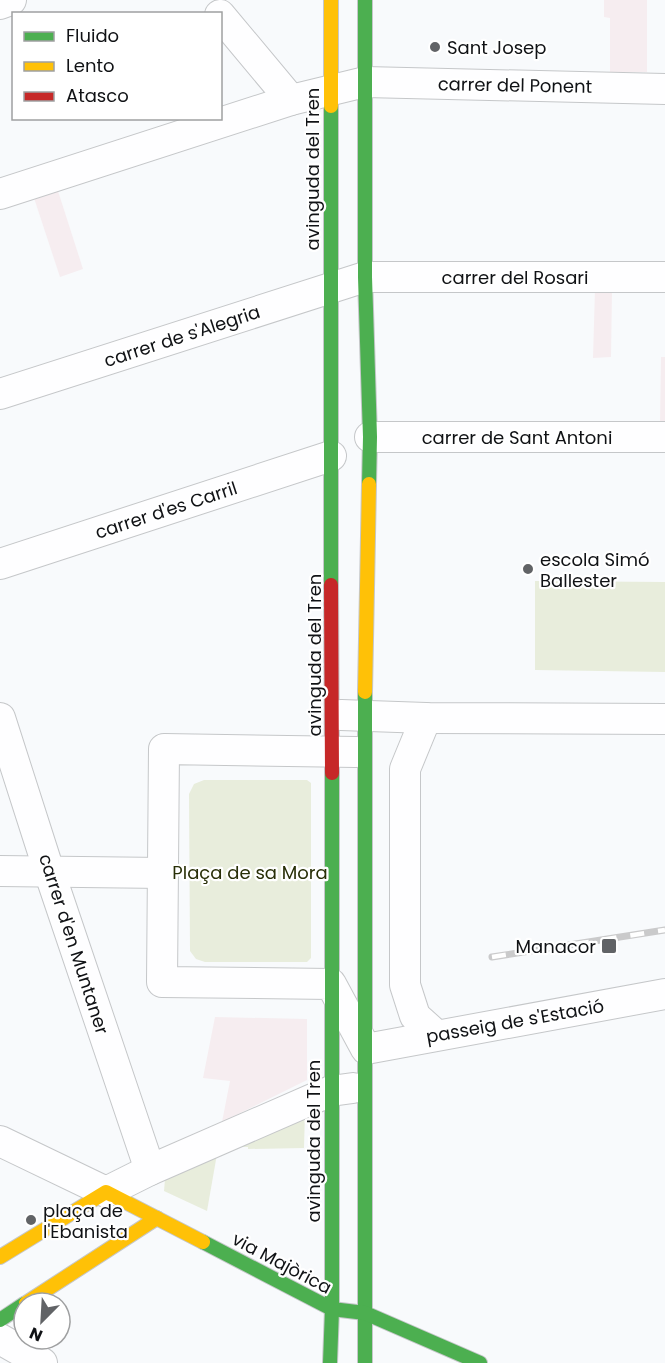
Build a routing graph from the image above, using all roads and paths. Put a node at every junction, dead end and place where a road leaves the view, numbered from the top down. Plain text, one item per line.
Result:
1 (11, 0) edge
2 (208, 0) edge
3 (331, 0) edge
4 (365, 0) edge
5 (0, 4) edge
6 (218, 12) edge
7 (222, 16) edge
8 (365, 82) junction
9 (665, 88) edge
10 (330, 90) junction
11 (291, 100) junction
12 (0, 194) edge
13 (364, 277) junction
14 (665, 277) edge
15 (330, 289) junction
16 (0, 394) edge
17 (370, 437) junction
18 (665, 437) edge
19 (331, 456) junction
20 (0, 564) edge
21 (333, 715) junction
22 (364, 716) junction
23 (0, 718) edge
24 (426, 718) junction
25 (665, 719) edge
26 (333, 752) junction
27 (364, 752) junction
28 (0, 871) edge
29 (49, 871) junction
30 (163, 873) junction
31 (331, 984) junction
32 (665, 994) edge
33 (436, 1035) junction
34 (366, 1049) junction
35 (366, 1086) junction
36 (331, 1091) junction
37 (0, 1141) edge
38 (150, 1170) junction
39 (106, 1192) junction
40 (157, 1218) junction
41 (0, 1257) edge
42 (45, 1291) edge
43 (332, 1309) junction
44 (365, 1313) junction
45 (0, 1339) edge
46 (42, 1363) edge
47 (330, 1363) edge
48 (365, 1363) edge
49 (480, 1363) edge

1 - 5 street
2 - 6 street
3 - 10 main road, avinguda del Tren
4 - 8 main road
7 - 11 street
8 - 9 street, carrer del Ponent
8 - 10 street, carrer del Ponent
8 - 13 main road
10 - 11 street, carrer del Ponent
10 - 15 main road, avinguda del Tren
11 - 12 street, carrer del Ponent
13 - 14 street, carrer del Rosari
13 - 15 street, carrer de s'Alegria
13 - 17 main road
15 - 16 street, carrer de s'Alegria
15 - 19 main road, avinguda del Tren
17 - 18 street, carrer de Sant Antoni
17 - 22 main road
19 - 20 street, carrer d'es Carril
19 - 21 main road, avinguda del Tren
21 - 22 street
21 - 26 main road, avinguda del Tren
22 - 24 street
22 - 27 main road
23 - 29 street, carrer d'en Muntaner
24 - 25 street
24 - 33 street
26 - 27 street
26 - 30 street
26 - 31 main road, avinguda del Tren
27 - 34 main road
28 - 29 street
29 - 30 street
29 - 38 street, carrer d'en Muntaner
30 - 31 street
31 - 34 street
31 - 36 main road, avinguda del Tren
32 - 33 street, passeig de s'Estació
33 - 34 street, passeig de s'Estació
34 - 35 main road
35 - 36 street
35 - 44 main road
36 - 38 street
36 - 43 main road, avinguda del Tren
37 - 39 street
38 - 39 street
39 - 40 main road, via Majòrica
39 - 41 main road
40 - 42 main road
40 - 43 main road, via Majòrica
43 - 44 main road, via Majòrica
43 - 47 main road, avinguda del Tren
44 - 48 main road
44 - 49 main road, via Majòrica
45 - 46 street

